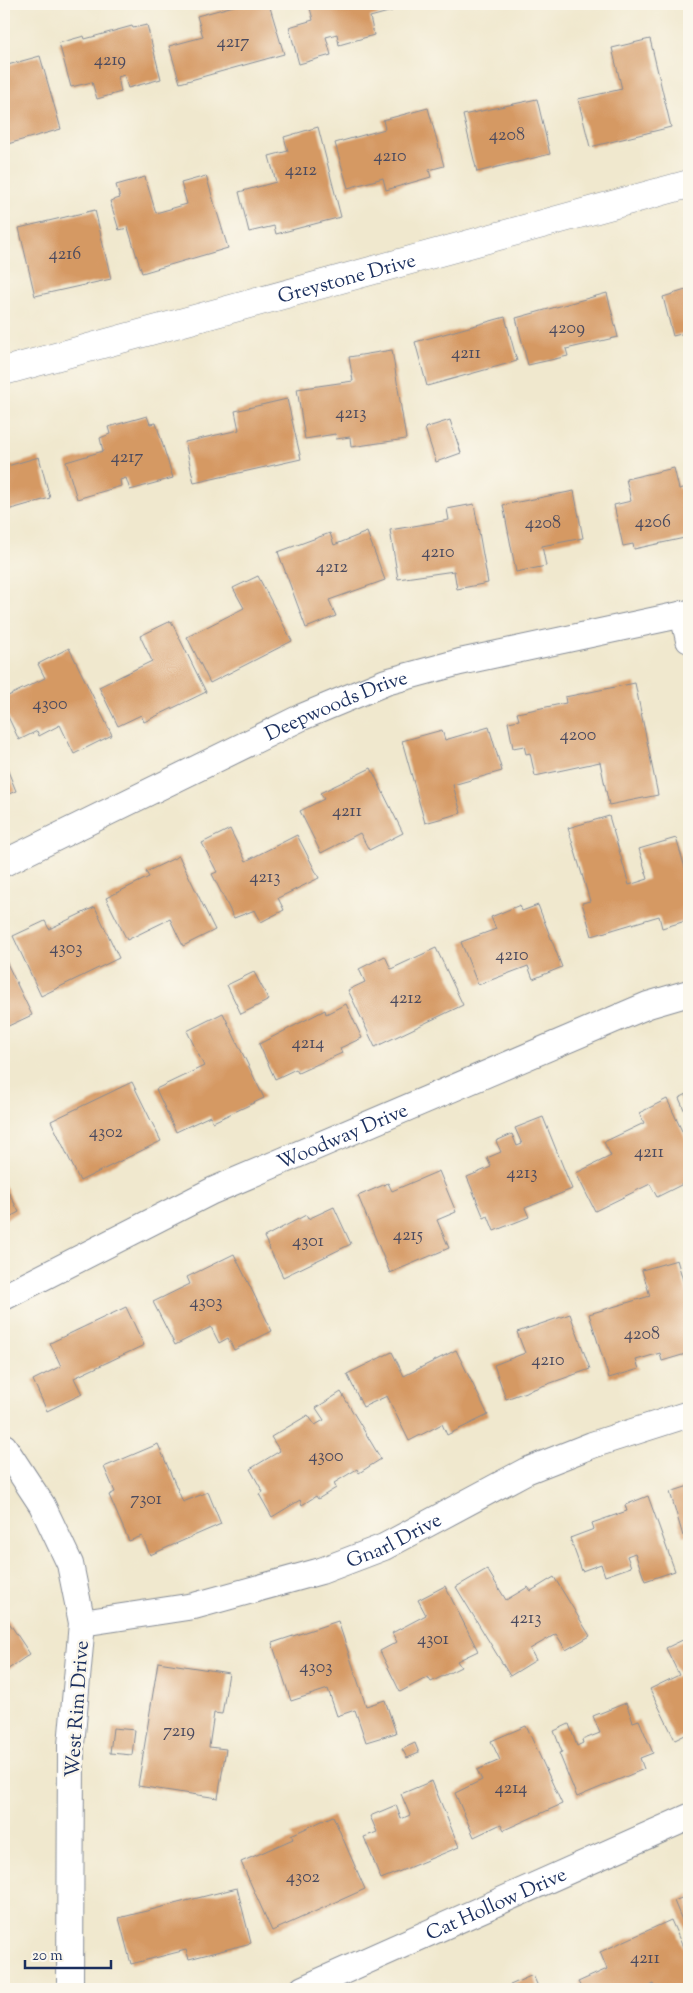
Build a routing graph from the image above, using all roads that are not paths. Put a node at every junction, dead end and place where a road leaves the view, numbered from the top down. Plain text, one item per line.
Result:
1 (689, 184) edge
2 (4, 371) edge
3 (686, 613) edge
4 (689, 640) edge
5 (4, 863) edge
6 (689, 993) edge
7 (4, 1297) edge
8 (689, 1414) edge
9 (4, 1447) edge
10 (82, 1623) junction
11 (689, 1817) edge
12 (70, 1989) edge
13 (303, 1989) edge

1 - 2 street, Greystone Drive
3 - 4 street
3 - 5 street, Deepwoods Drive
6 - 7 street, Woodway Drive
8 - 10 street, Gnarl Drive
9 - 10 street, West Rim Drive
10 - 12 street, West Rim Drive
11 - 13 street, Cat Hollow Drive

